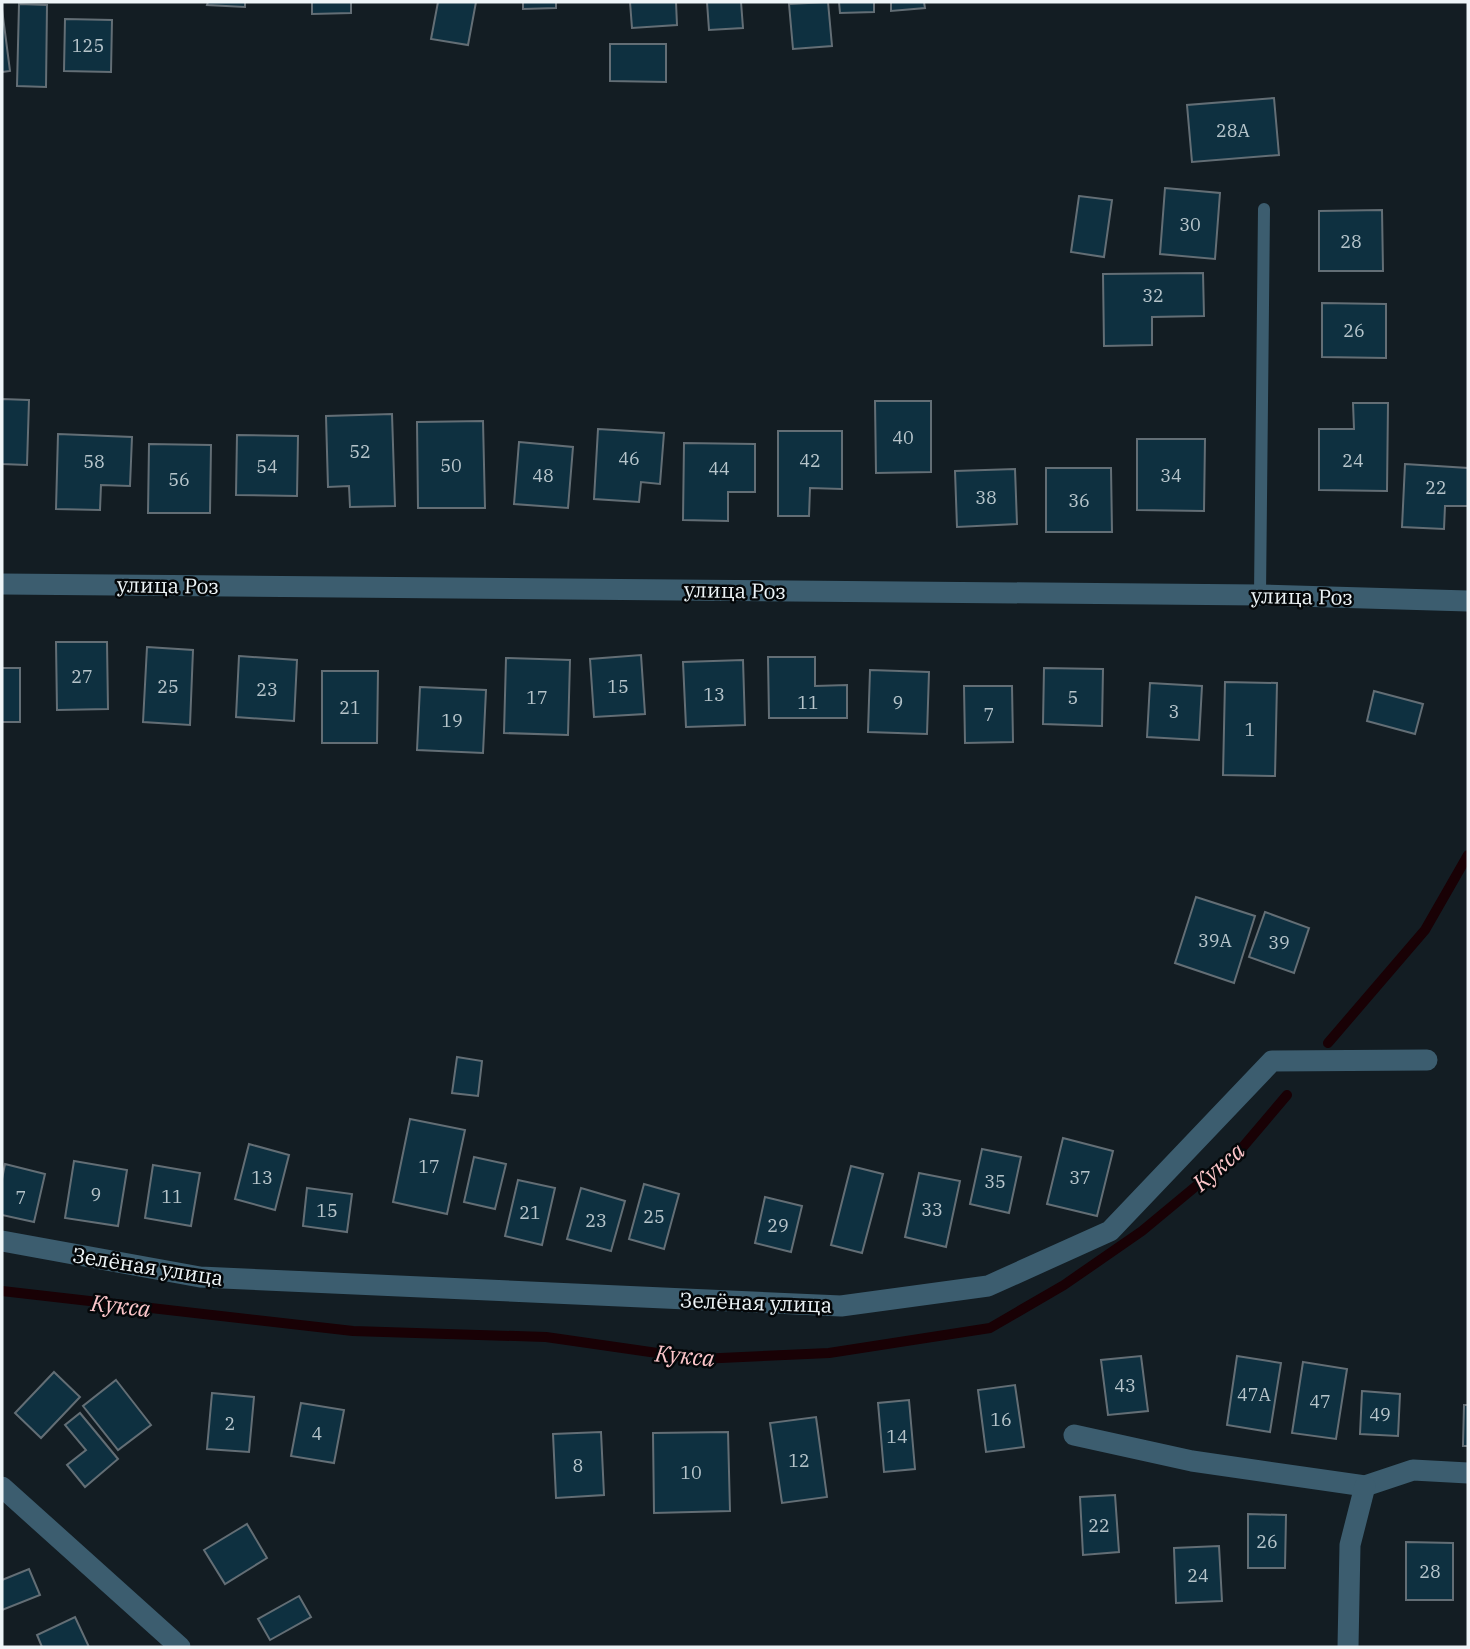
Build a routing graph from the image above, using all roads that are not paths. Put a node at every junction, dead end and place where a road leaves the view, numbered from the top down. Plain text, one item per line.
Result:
1 (1264, 209) dead end
2 (2, 584) edge
3 (1260, 595) junction
4 (1468, 601) edge
5 (1427, 1060) dead end
6 (2, 1241) edge
7 (1074, 1435) dead end
8 (1468, 1473) edge
9 (1365, 1486) junction
10 (2, 1487) edge
11 (180, 1647) edge
12 (1348, 1647) edge

1 - 3 lane
2 - 3 street, улица Роз
3 - 4 street, улица Роз
5 - 6 street, Зелёная улица
7 - 9 street
8 - 9 street
9 - 12 street
10 - 11 street

